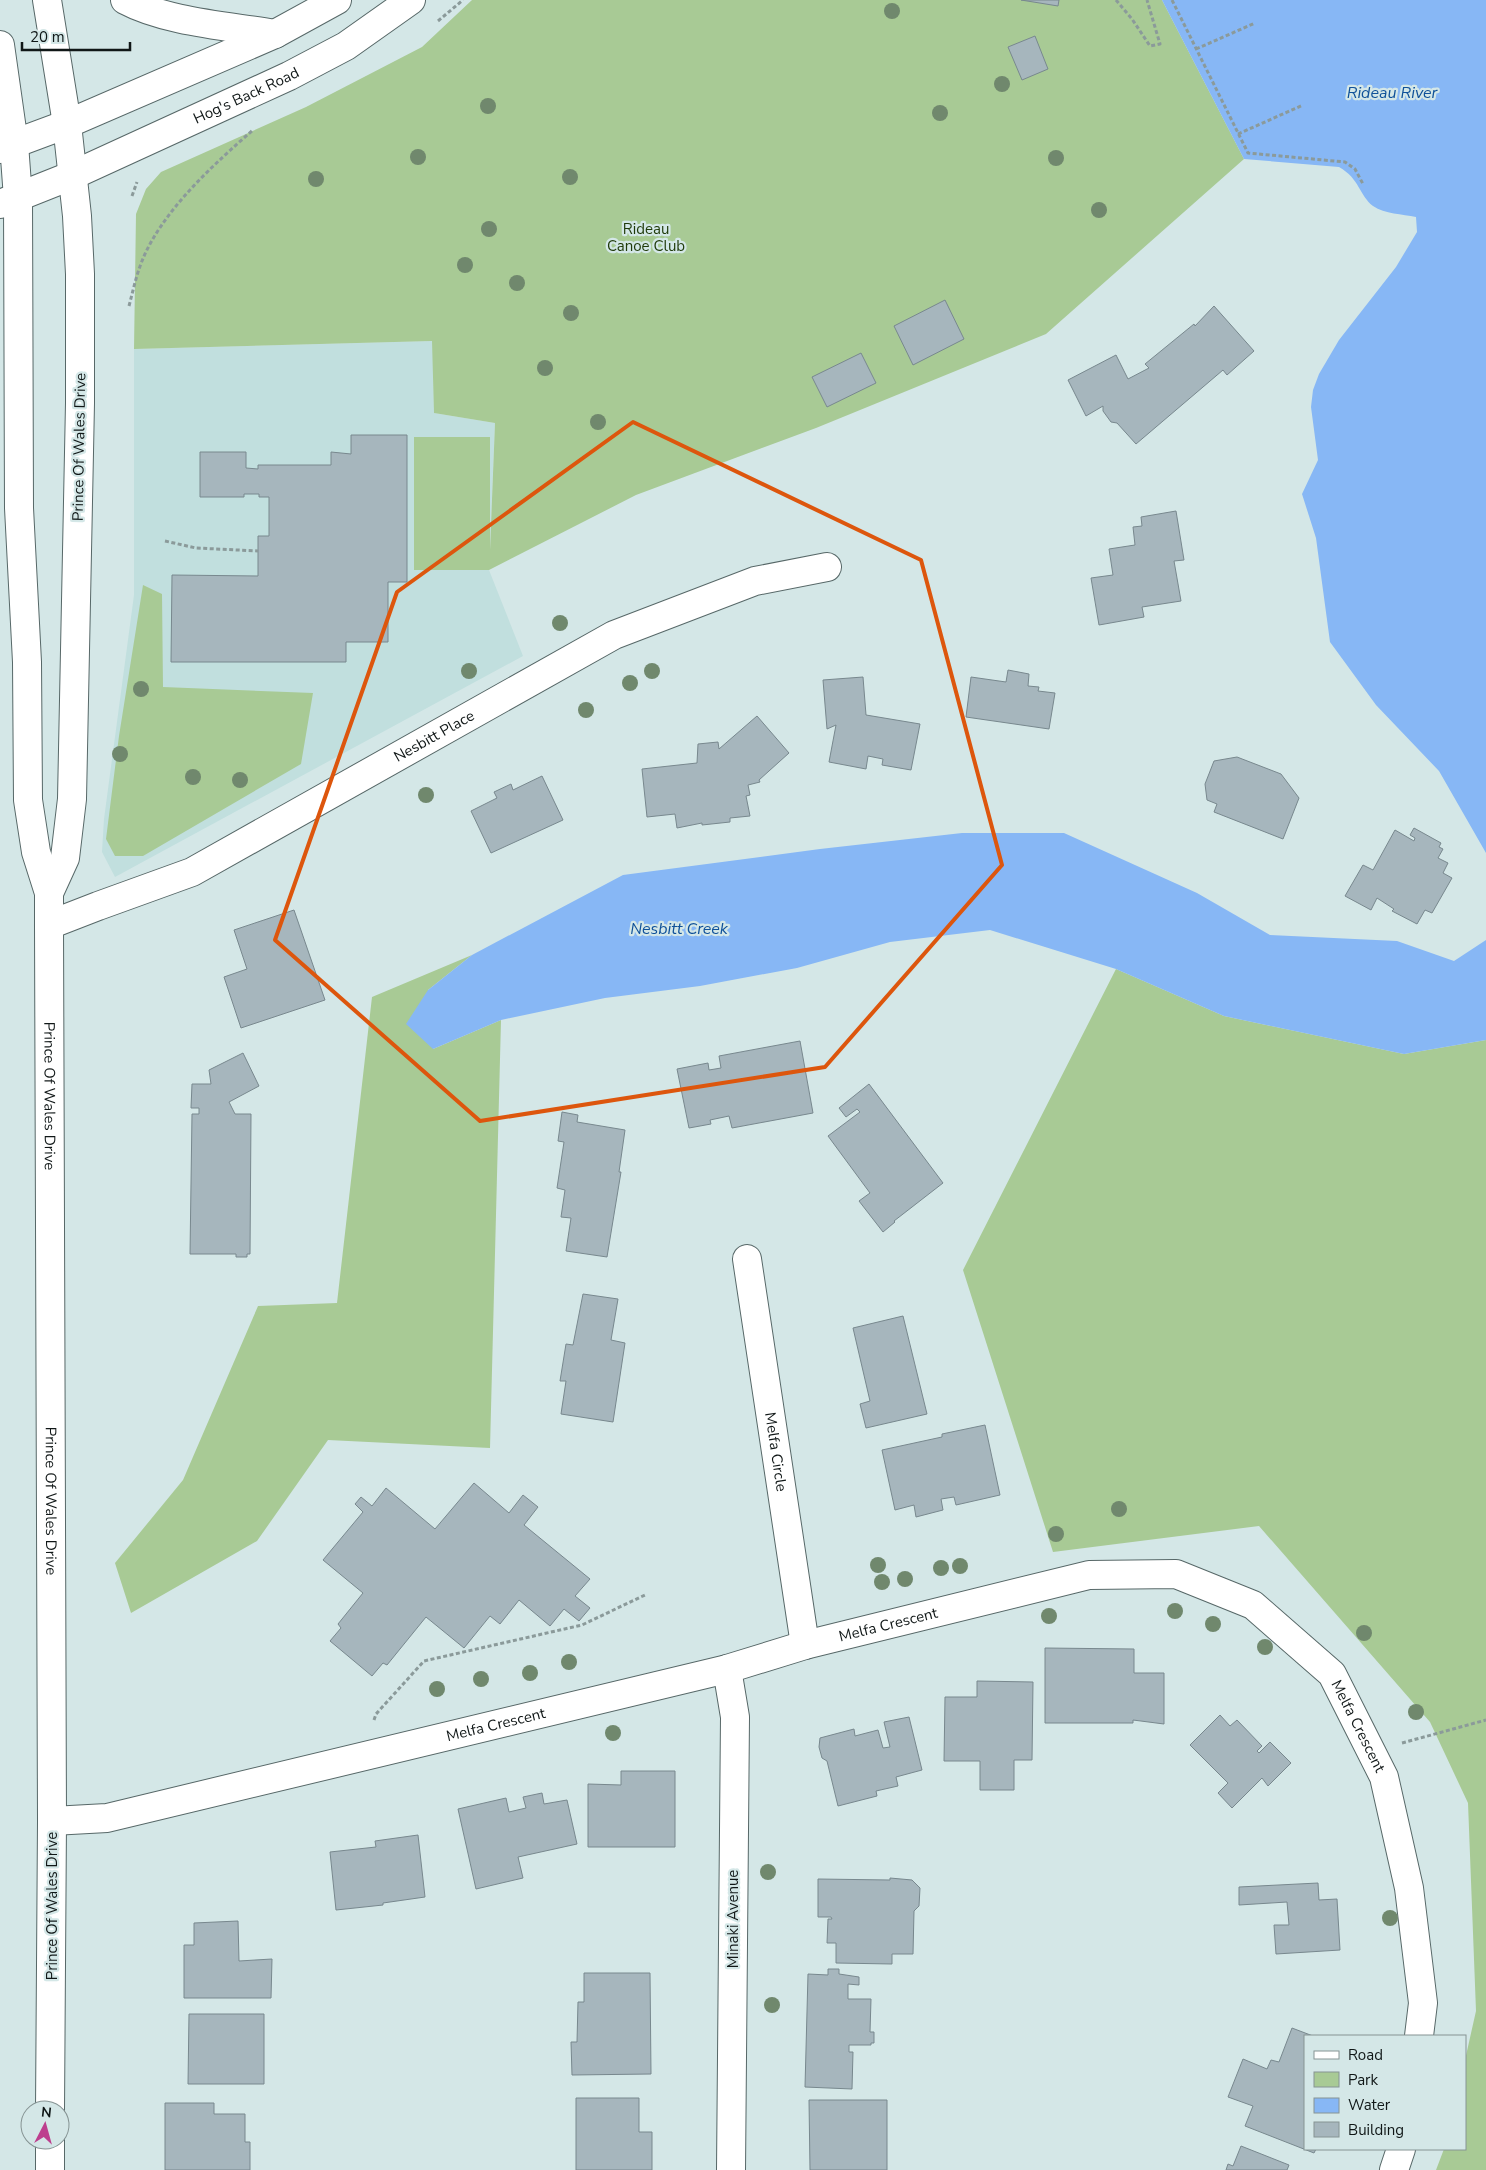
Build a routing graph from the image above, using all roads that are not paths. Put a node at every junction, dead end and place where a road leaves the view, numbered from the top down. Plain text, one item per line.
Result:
1 (47, 0) edge
2 (126, 0) edge
3 (337, 0) edge
4 (411, 0) edge
5 (275, 34) junction
6 (0, 45) edge
7 (67, 124) junction
8 (7, 147) edge
9 (73, 175) junction
10 (9, 201) edge
11 (0, 302) edge
12 (19, 322) junction
13 (827, 567) dead end
14 (49, 893) junction
15 (49, 925) junction
16 (747, 1259) dead end
17 (805, 1645) junction
18 (727, 1669) junction
19 (52, 1821) junction
20 (1419, 2035) edge
21 (50, 2100) edge
22 (50, 2150) edge
23 (1400, 2150) edge
24 (50, 2170) edge
25 (731, 2170) edge
26 (1394, 2170) edge

1 - 7 main road, Prince Of Wales Drive
2 - 5 main road
3 - 5 main road
4 - 9 main road, Hog's Back Road
5 - 7 main road
6 - 8 main road, Prince Of Wales Drive
7 - 8 main road
7 - 9 main road, Prince Of Wales Drive
8 - 10 main road, Prince Of Wales Drive
9 - 10 main road, Hog's Back Road
9 - 14 main road, Prince Of Wales Drive
10 - 12 main road, Prince Of Wales Drive
11 - 12 main road
12 - 14 main road, Prince Of Wales Drive
13 - 15 main road, Nesbitt Place
14 - 15 main road, Prince Of Wales Drive
15 - 19 main road, Prince Of Wales Drive
16 - 17 main road, Melfa Circle
17 - 18 main road, Melfa Crescent
17 - 20 main road, Melfa Crescent
18 - 19 main road, Melfa Crescent
18 - 25 main road, Minaki Avenue
19 - 21 main road, Prince Of Wales Drive
22 - 24 main road
23 - 26 main road

